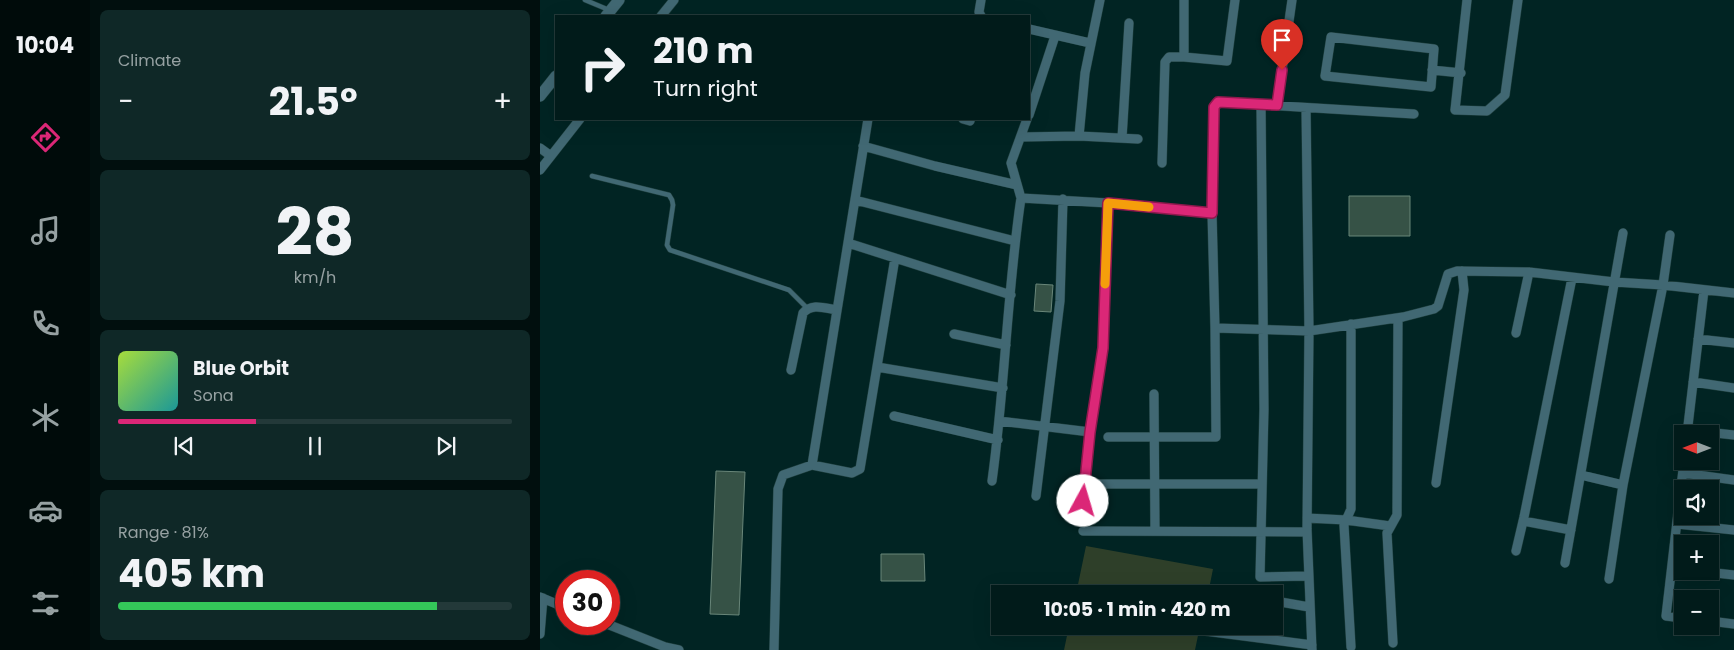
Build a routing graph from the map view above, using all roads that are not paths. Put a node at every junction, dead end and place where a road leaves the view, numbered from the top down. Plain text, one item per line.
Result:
1 (585, 0) edge
2 (619, 0) edge
3 (674, 0) edge
4 (981, 0) edge
5 (1100, 0) edge
6 (1184, 0) edge
7 (1235, 0) edge
8 (1292, 0) edge
9 (1468, 0) edge
10 (1518, 0) edge
11 (608, 13) edge
12 (662, 15) edge
13 (980, 15) edge
14 (1129, 24) dead end
15 (1030, 29) edge
16 (1055, 36) junction
17 (1090, 43) junction
18 (1184, 57) junction
19 (1432, 70) junction
20 (1461, 74) junction
21 (555, 77) edge
22 (540, 96) edge
23 (1261, 105) junction
24 (1277, 105) junction
25 (1306, 108) junction
26 (1030, 112) edge
27 (1414, 114) dead end
28 (579, 120) edge
29 (868, 120) edge
30 (1027, 120) edge
31 (1021, 136) junction
32 (1079, 136) junction
33 (1122, 138) junction
34 (1138, 139) dead end
35 (863, 146) junction
36 (540, 148) edge
37 (551, 156) junction
38 (1162, 163) dead end
39 (540, 170) edge
40 (592, 176) dead end
41 (1017, 184) junction
42 (1021, 198) junction
43 (1063, 199) junction
44 (855, 200) junction
45 (1108, 203) junction
46 (1212, 213) junction
47 (1623, 233) dead end
48 (1670, 235) dead end
49 (1015, 241) junction
50 (848, 243) junction
51 (895, 258) junction
52 (1462, 271) junction
53 (1529, 272) junction
54 (1572, 278) junction
55 (1614, 282) junction
56 (1664, 285) junction
57 (1704, 290) junction
58 (1734, 293) edge
59 (1011, 294) junction
60 (808, 308) junction
61 (837, 310) junction
62 (1398, 318) junction
63 (1351, 324) junction
64 (1215, 328) junction
65 (1263, 330) junction
66 (1309, 331) junction
67 (1516, 332) dead end
68 (954, 334) dead end
69 (1698, 338) junction
70 (1734, 343) edge
71 (1006, 345) junction
72 (877, 367) junction
73 (790, 370) dead end
74 (1693, 382) junction
75 (1003, 388) junction
76 (1734, 388) edge
77 (1154, 394) dead end
78 (894, 416) dead end
79 (1000, 421) junction
80 (1689, 425) edge
81 (1045, 428) junction
82 (1090, 432) junction
83 (1719, 433) edge
84 (1734, 434) edge
85 (1108, 437) dead end
86 (1154, 437) junction
87 (998, 440) junction
88 (812, 465) junction
89 (1683, 470) edge
90 (1683, 473) junction
91 (1581, 475) junction
92 (1682, 480) edge
93 (1734, 480) edge
94 (992, 481) dead end
95 (1436, 483) dead end
96 (1095, 484) dead end
97 (1155, 484) junction
98 (1262, 484) junction
99 (1623, 485) junction
100 (1036, 496) dead end
101 (1083, 501) dead end
102 (1307, 518) junction
103 (1346, 520) junction
104 (1523, 521) junction
105 (1677, 525) edge
106 (1686, 525) edge
107 (1390, 526) junction
108 (1571, 530) junction
109 (1734, 530) edge
110 (1083, 531) dead end
111 (1155, 531) junction
112 (1261, 532) junction
113 (1307, 532) junction
114 (1516, 551) dead end
115 (1565, 564) dead end
116 (1672, 568) joint
117 (1719, 573) edge
118 (1734, 575) edge
119 (1308, 576) junction
120 (1609, 579) dead end
121 (542, 598) edge
122 (1283, 602) edge
123 (555, 603) edge
124 (1310, 607) junction
125 (1674, 617) edge
126 (1719, 622) edge
127 (1734, 624) edge
128 (540, 628) edge
129 (620, 629) edge
130 (1230, 635) edge
131 (1393, 643) dead end
132 (1351, 647) dead end
133 (1312, 648) edge
134 (676, 650) edge
135 (774, 650) edge

1 - 11 lane
2 - 11 street
3 - 12 street
4 - 13 street
5 - 17 street
6 - 18 street
7 - 18 street
8 - 24 street
9 - 20 street
10 - 20 street
14 - 33 street
15 - 16 street
16 - 17 street
16 - 26 street
17 - 32 street
18 - 38 street
19 - 19 street
19 - 20 street
21 - 22 street
23 - 24 street
23 - 46 street
23 - 65 street
24 - 25 street
25 - 27 street
25 - 66 street
28 - 37 street
29 - 35 street
30 - 31 street
31 - 32 street
31 - 41 street
32 - 33 street
33 - 34 street
35 - 41 street
35 - 44 street
36 - 37 street
37 - 39 street
40 - 60 lane
41 - 42 street
42 - 43 street
42 - 49 street
43 - 45 street
43 - 81 street
44 - 49 street
44 - 50 street
45 - 46 street
45 - 82 street
46 - 64 street
47 - 55 street
48 - 56 street
49 - 59 street
50 - 51 street
50 - 61 street
51 - 59 street
51 - 72 street
52 - 53 street
52 - 62 street
52 - 95 street
53 - 54 street
53 - 67 street
54 - 55 street
54 - 104 street
55 - 56 street
55 - 91 street
56 - 57 street
56 - 99 street
57 - 58 street
57 - 69 street
59 - 71 street
60 - 61 street
60 - 73 street
61 - 88 street
62 - 63 street
62 - 107 street
63 - 66 street
63 - 103 street
64 - 65 street
64 - 86 street
65 - 66 street
65 - 98 street
66 - 102 street
68 - 71 street
69 - 70 street
69 - 74 street
71 - 75 street
72 - 75 street
72 - 88 street
74 - 76 street
74 - 80 street
75 - 79 street
77 - 86 street
78 - 87 street
79 - 81 street
79 - 87 street
81 - 82 street
81 - 100 street
82 - 101 street
83 - 84 street
85 - 86 street
86 - 97 street
87 - 94 street
88 - 135 street
89 - 90 street
90 - 92 street
90 - 93 street
91 - 99 street
91 - 108 street
96 - 97 street
97 - 98 street
97 - 111 street
98 - 112 street
99 - 120 street
102 - 103 street
102 - 113 street
103 - 107 street
103 - 132 street
104 - 108 street
104 - 114 street
105 - 116 street
106 - 109 street
107 - 131 street
108 - 115 street
110 - 111 street
111 - 112 street
112 - 113 street
112 - 119 street
113 - 119 street
116 - 125 street
117 - 118 street
119 - 124 street
121 - 123 street
121 - 128 street
122 - 124 street
124 - 133 street
126 - 127 street
129 - 134 street
130 - 133 street

